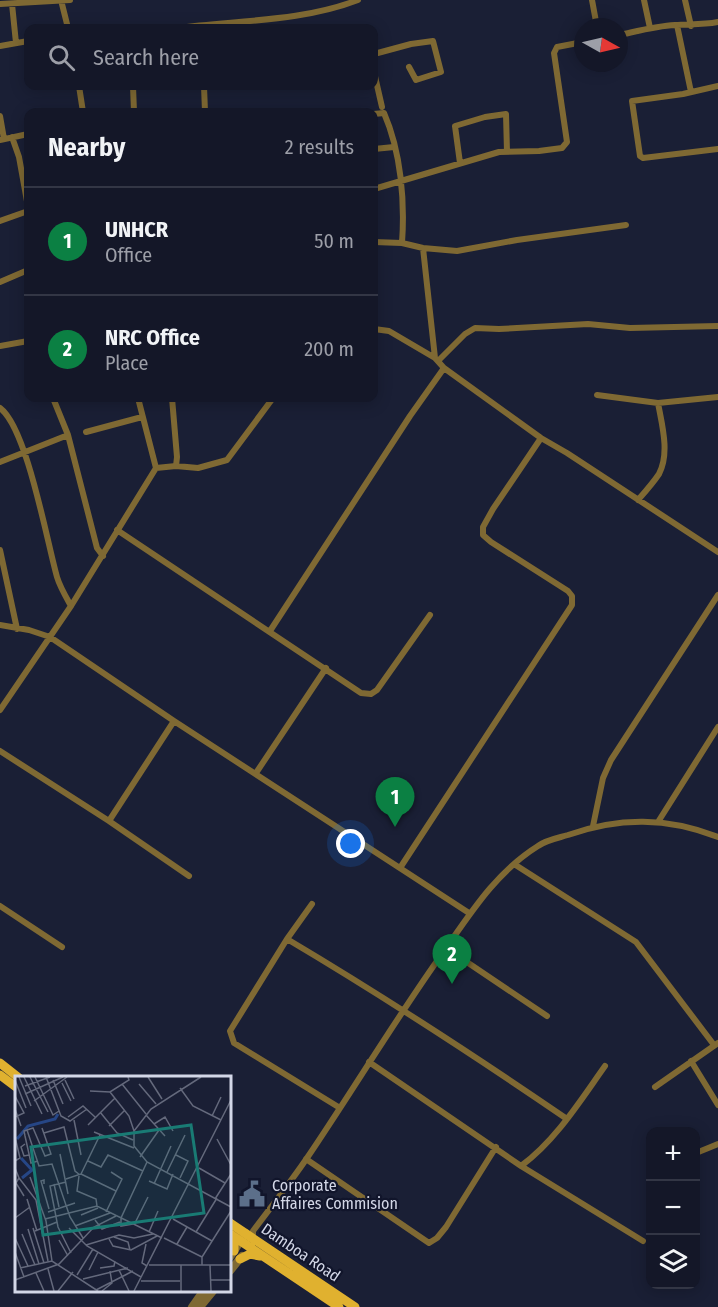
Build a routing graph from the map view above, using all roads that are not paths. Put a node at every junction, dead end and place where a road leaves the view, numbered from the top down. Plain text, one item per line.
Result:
1 (61, 0) edge
2 (70, 0) edge
3 (358, 0) edge
4 (592, 0) edge
5 (644, 0) edge
6 (685, 0) edge
7 (0, 4) edge
8 (12, 4) junction
9 (595, 18) edge
10 (718, 22) edge
11 (67, 24) edge
12 (211, 24) edge
13 (677, 25) junction
14 (691, 26) junction
15 (650, 28) junction
16 (628, 33) edge
17 (24, 42) edge
18 (16, 43) junction
19 (574, 44) edge
20 (0, 46) edge
21 (378, 53) edge
22 (409, 67) dead end
23 (718, 86) edge
24 (80, 90) edge
25 (133, 90) edge
26 (204, 90) edge
27 (378, 90) edge
28 (692, 92) junction
29 (382, 107) dead end
30 (83, 108) edge
31 (134, 108) edge
32 (205, 108) edge
33 (378, 114) edge
34 (0, 116) edge
35 (24, 135) edge
36 (12, 137) junction
37 (2, 140) edge
38 (394, 147) junction
39 (378, 149) edge
40 (718, 149) edge
41 (507, 152) junction
42 (460, 163) junction
43 (401, 181) junction
44 (24, 186) edge
45 (378, 188) edge
46 (24, 211) edge
47 (0, 221) edge
48 (626, 225) dead end
49 (378, 242) edge
50 (402, 243) junction
51 (423, 248) junction
52 (24, 272) edge
53 (0, 282) edge
54 (718, 326) edge
55 (378, 330) edge
56 (24, 341) edge
57 (0, 346) edge
58 (437, 359) junction
59 (444, 368) junction
60 (597, 395) dead end
61 (718, 398) edge
62 (55, 402) edge
63 (139, 402) edge
64 (172, 402) edge
65 (270, 402) edge
66 (658, 403) junction
67 (0, 408) edge
68 (142, 417) junction
69 (86, 432) dead end
70 (68, 435) junction
71 (541, 438) junction
72 (23, 452) junction
73 (0, 462) edge
74 (176, 466) junction
75 (156, 468) junction
76 (638, 500) junction
77 (117, 530) junction
78 (0, 550) edge
79 (718, 552) edge
80 (103, 556) junction
81 (718, 595) edge
82 (71, 606) junction
83 (430, 615) dead end
84 (0, 625) edge
85 (17, 629) junction
86 (270, 631) junction
87 (50, 637) junction
88 (326, 668) junction
89 (0, 710) edge
90 (174, 721) junction
91 (718, 727) edge
92 (0, 751) edge
93 (256, 773) junction
94 (109, 821) junction
95 (658, 822) junction
96 (593, 826) junction
97 (718, 837) edge
98 (514, 864) junction
99 (400, 868) junction
100 (189, 876) dead end
101 (312, 904) dead end
102 (0, 906) edge
103 (469, 913) junction
104 (287, 939) junction
105 (62, 946) dead end
106 (446, 948) junction
107 (403, 1009) junction
108 (547, 1017) dead end
109 (716, 1044) edge
110 (691, 1061) junction
111 (369, 1062) junction
112 (0, 1063) edge
113 (605, 1066) dead end
114 (0, 1075) edge
115 (19, 1076) edge
116 (15, 1086) edge
117 (655, 1087) dead end
118 (718, 1105) edge
119 (340, 1108) junction
120 (567, 1119) junction
121 (718, 1144) edge
122 (496, 1147) junction
123 (700, 1152) edge
124 (306, 1159) junction
125 (521, 1166) junction
126 (231, 1224) edge
127 (231, 1235) edge
128 (231, 1237) edge
129 (248, 1238) junction
130 (643, 1241) dead end
131 (234, 1256) edge
132 (263, 1256) junction
133 (203, 1292) edge
134 (212, 1292) edge
135 (192, 1307) edge
136 (200, 1307) edge
137 (339, 1307) edge
138 (355, 1307) edge

1 - 2 street
1 - 8 street
1 - 11 street
3 - 12 street
4 - 9 street
5 - 15 street
6 - 14 street
7 - 8 street
8 - 18 street
10 - 14 street
13 - 14 street
13 - 15 street
13 - 28 street
15 - 16 street
17 - 18 street
18 - 20 street
19 - 41 street
21 - 22 street
23 - 28 street
24 - 30 street
25 - 31 street
26 - 32 street
27 - 29 street
28 - 40 street
33 - 38 street
34 - 37 street
35 - 36 street
36 - 37 street
36 - 44 street
38 - 39 street
38 - 43 street
41 - 42 street
41 - 42 street
42 - 43 street
43 - 45 street
43 - 50 street
46 - 47 street
48 - 51 street
49 - 50 street
50 - 51 street
51 - 58 street
52 - 53 street
54 - 58 street
55 - 58 street
56 - 57 street
58 - 59 street
59 - 71 street
59 - 86 street
60 - 66 street
61 - 66 street
62 - 70 street
63 - 68 street
64 - 74 street
65 - 74 street
66 - 76 street
67 - 72 street
68 - 69 street
68 - 75 street
70 - 72 street
70 - 80 street
71 - 76 street
71 - 99 street
72 - 73 street
72 - 82 street
74 - 75 street
75 - 77 street
76 - 79 street
77 - 80 street
77 - 86 street
78 - 85 street
80 - 82 street
81 - 96 street
82 - 87 street
83 - 88 street
84 - 85 street
85 - 87 street
86 - 88 street
87 - 89 street
87 - 90 street
88 - 93 street
90 - 93 street
90 - 94 street
91 - 95 street
92 - 94 street
93 - 99 street
94 - 100 street
95 - 96 street
95 - 97 street
96 - 98 street
98 - 103 street
98 - 109 street
99 - 103 street
101 - 104 street
102 - 105 street
103 - 106 street
104 - 107 street
104 - 119 street
106 - 107 street
106 - 108 street
107 - 111 street
107 - 120 street
109 - 110 street
110 - 117 street
110 - 118 street
111 - 119 street
111 - 122 street
112 - 115 main road
113 - 120 street
114 - 116 main road
119 - 124 street
120 - 125 street
121 - 123 street
122 - 124 street
122 - 125 street
124 - 129 street
125 - 130 street
126 - 129 main road, Damboa Road
127 - 129 main road, Damboa Road
128 - 131 main road
129 - 131 street
129 - 132 main road, Damboa Road
129 - 138 main road, Damboa Road
131 - 132 main road
132 - 137 main road, Damboa Road
133 - 135 street
134 - 136 street

